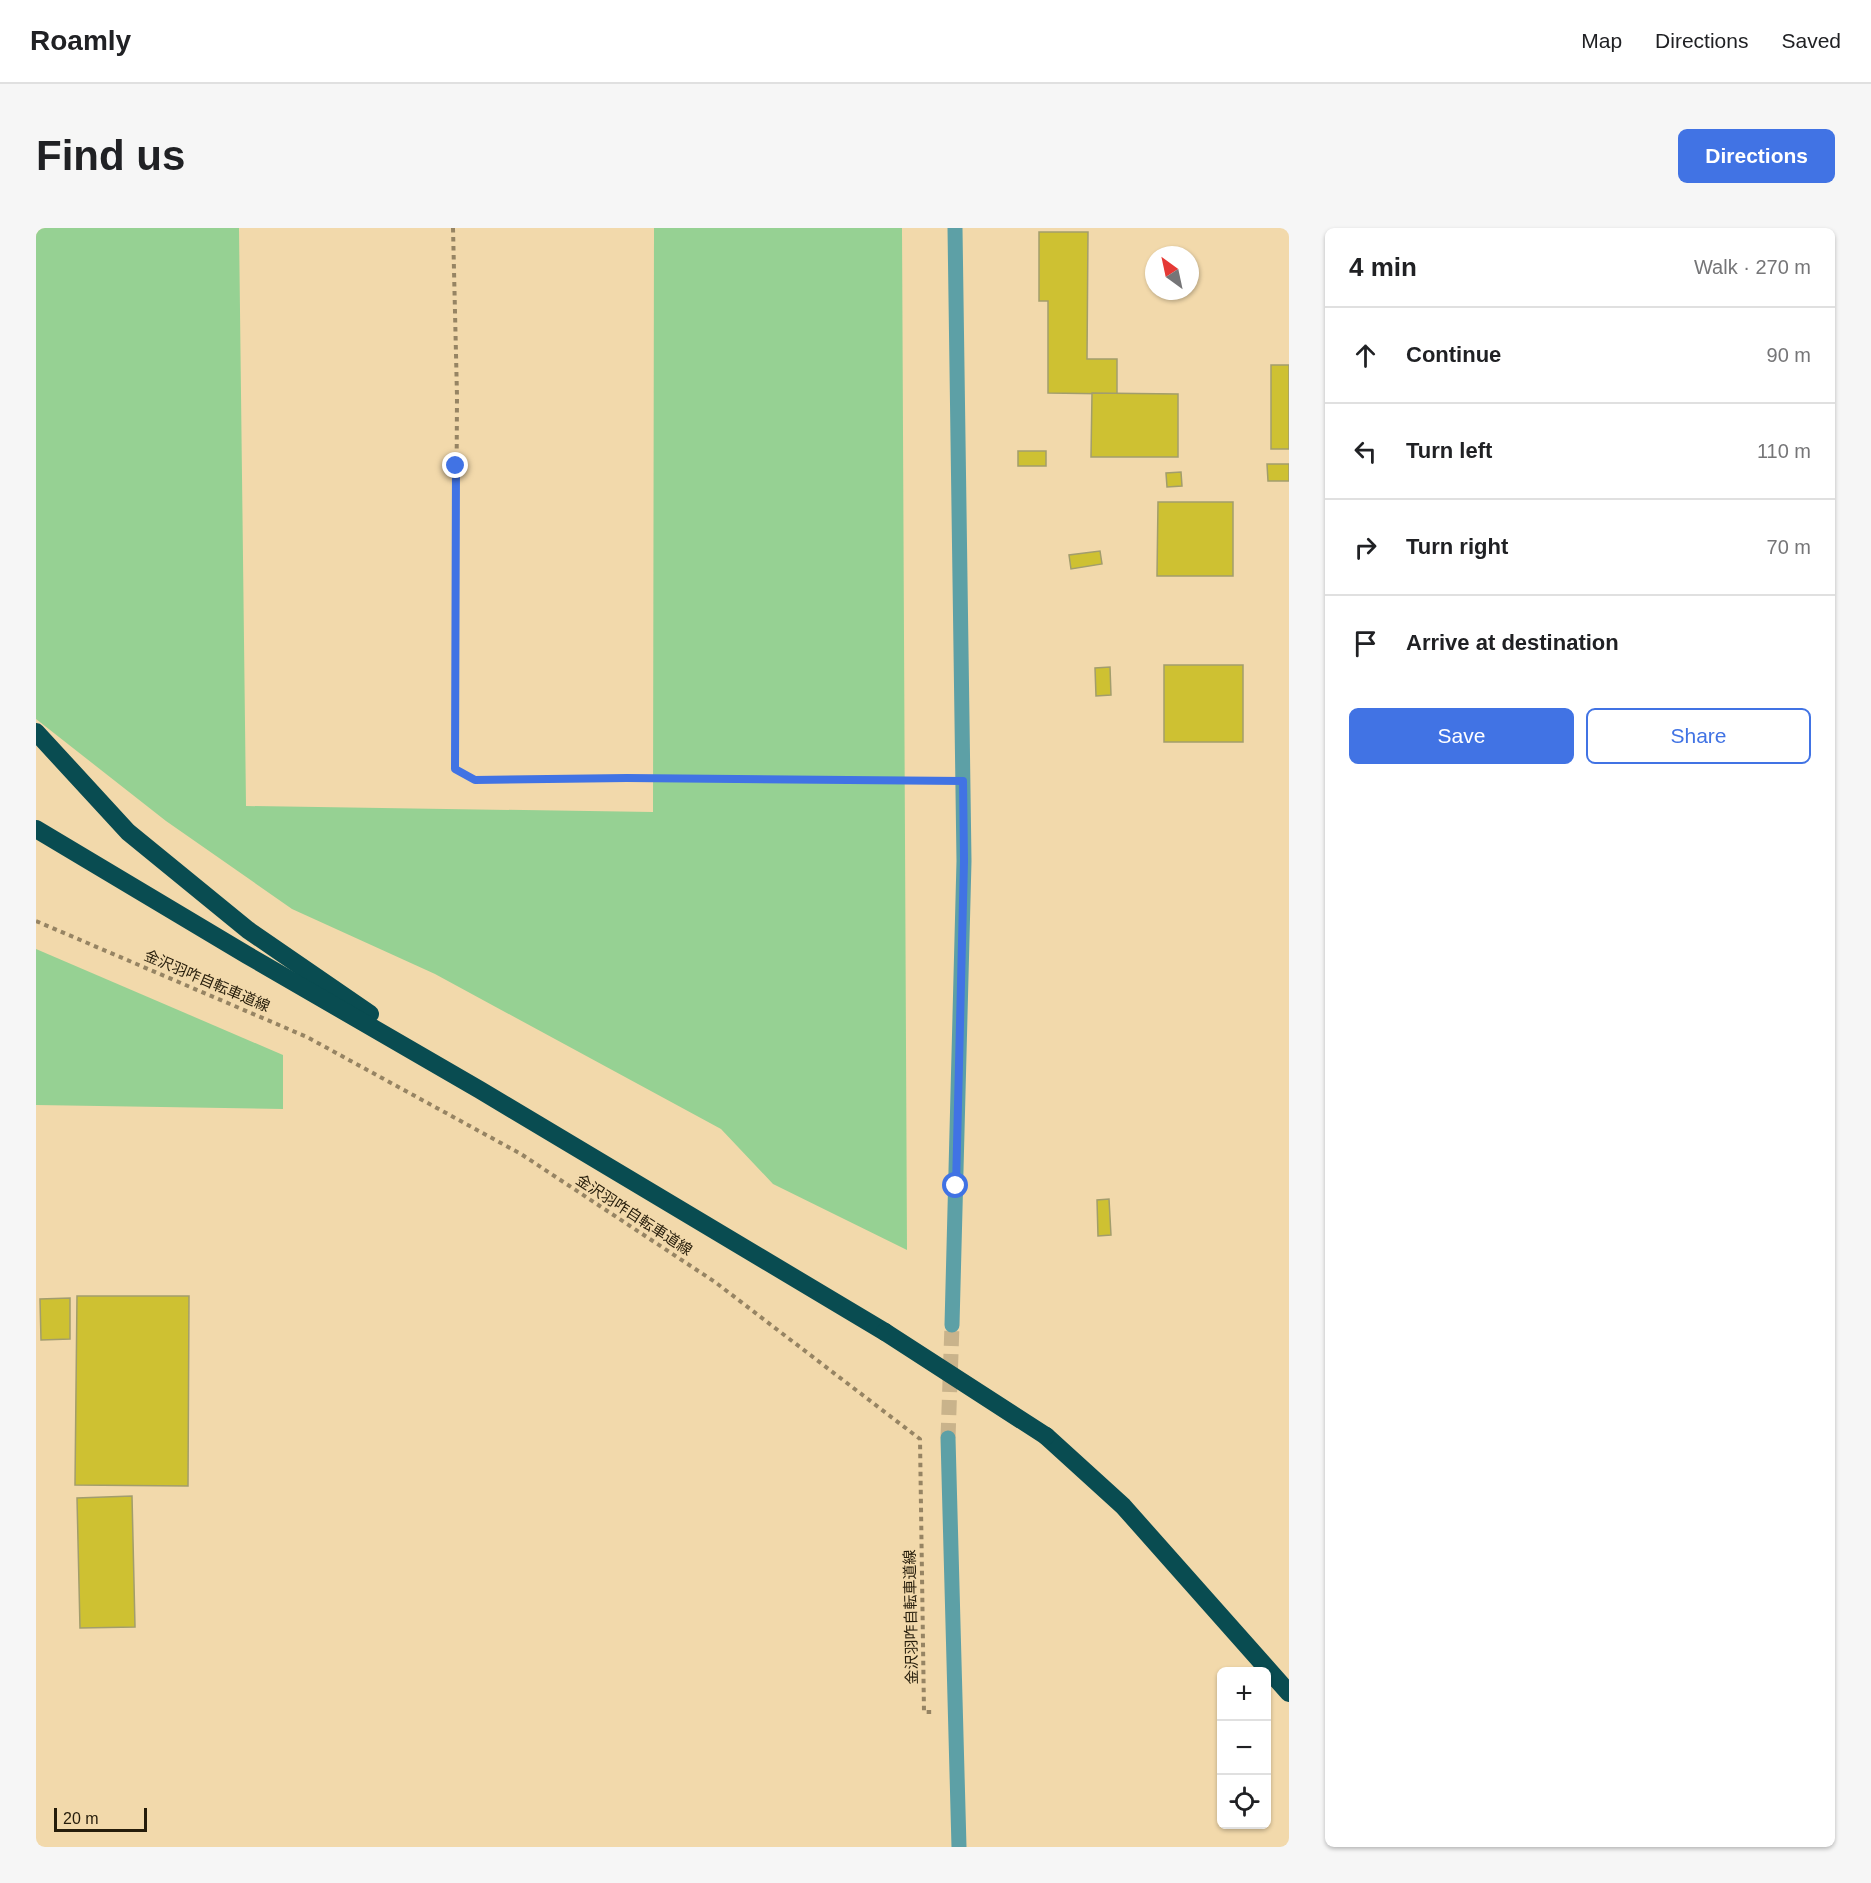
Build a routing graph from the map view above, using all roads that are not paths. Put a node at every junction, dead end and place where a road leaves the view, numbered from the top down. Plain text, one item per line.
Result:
1 (955, 228) edge
2 (36, 732) edge
3 (36, 829) edge
4 (480, 1090) junction
5 (952, 1325) tunnel mouth
6 (948, 1438) tunnel mouth
7 (1289, 1693) edge
8 (959, 1847) edge

1 - 5 street
2 - 4 highway
3 - 4 highway
4 - 7 highway, bridge
6 - 8 street

